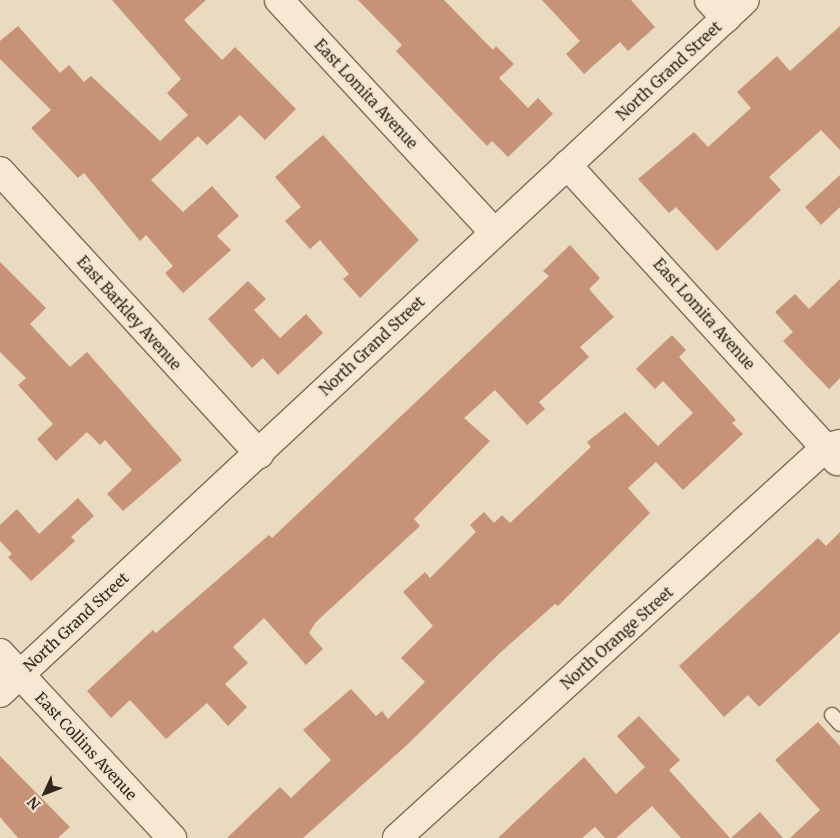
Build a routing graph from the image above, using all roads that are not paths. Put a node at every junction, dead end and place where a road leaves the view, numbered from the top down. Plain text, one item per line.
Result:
1 (279, 0) edge
2 (727, 6) edge
3 (567, 165) junction
4 (0, 171) edge
5 (494, 232) junction
6 (835, 452) edge
7 (259, 454) junction
8 (0, 653) edge
9 (20, 675) junction
10 (0, 693) edge
11 (172, 838) edge
12 (397, 838) edge

1 - 5 street, East Lomita Avenue
2 - 3 street, North Grand Street
3 - 5 street, North Grand Street
3 - 6 street, East Lomita Avenue
4 - 7 street, East Barkley Avenue
5 - 7 street, North Grand Street
6 - 12 street, North Orange Street
7 - 9 street, North Grand Street
8 - 9 street, East Collins Avenue
9 - 10 street, North Grand Street
9 - 11 street, East Collins Avenue

